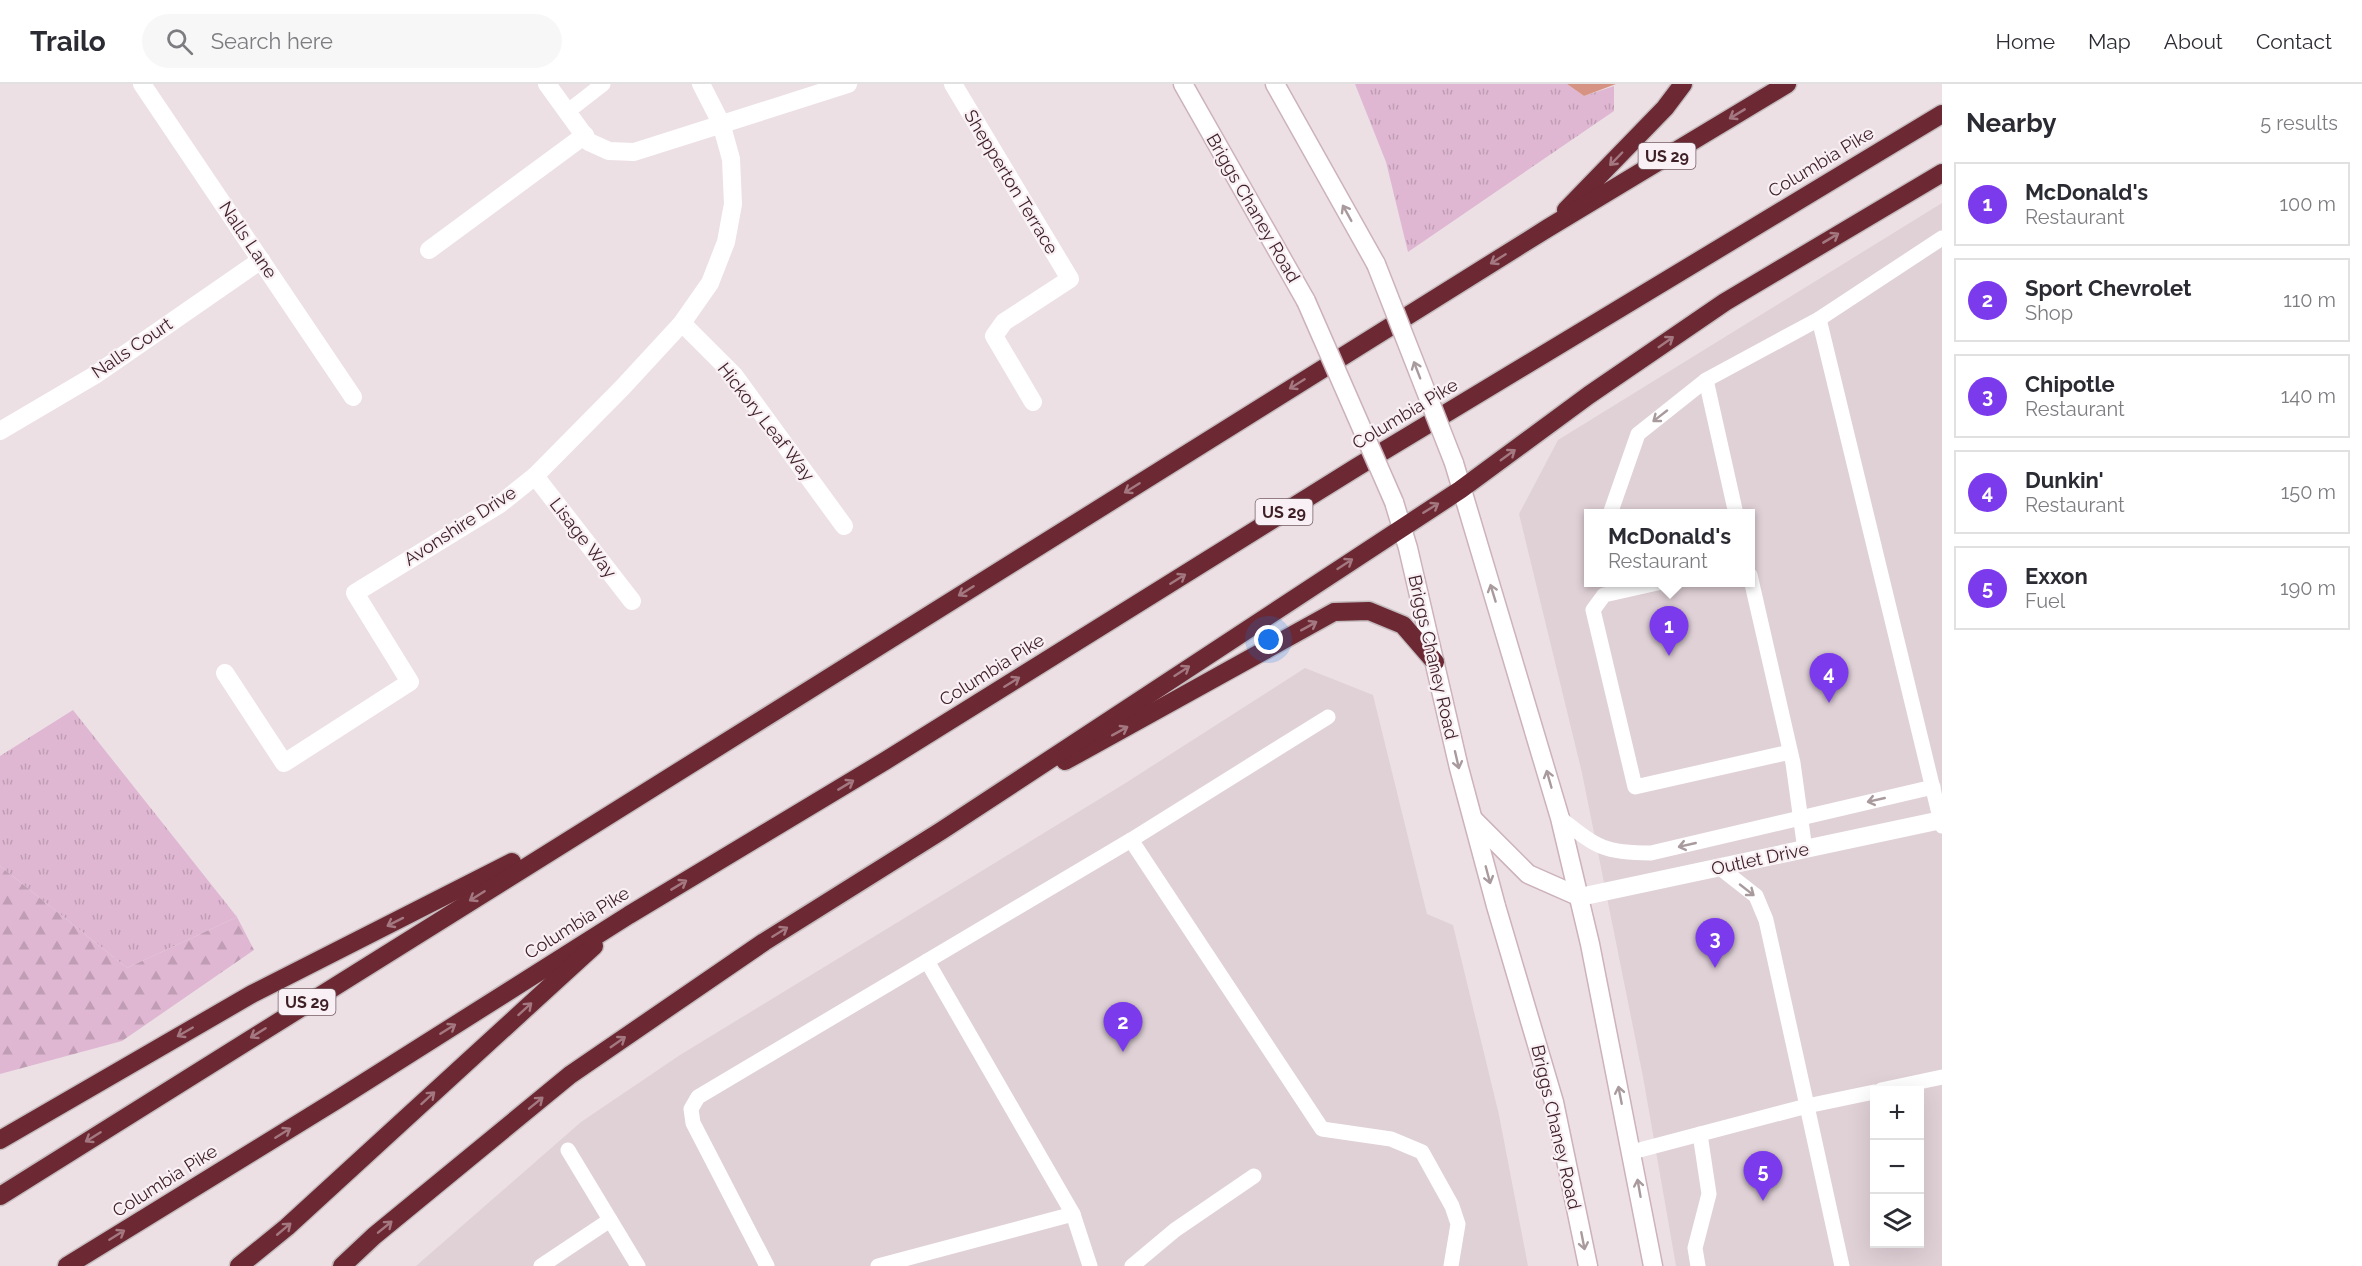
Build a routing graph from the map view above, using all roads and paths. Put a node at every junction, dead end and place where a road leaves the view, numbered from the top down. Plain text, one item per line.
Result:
1 (142, 84) edge
2 (547, 84) edge
3 (603, 84) edge
4 (701, 84) edge
5 (848, 84) edge
6 (952, 84) edge
7 (1183, 84) edge
8 (1275, 84) edge
9 (1683, 84) edge
10 (1787, 84) edge
11 (567, 112) junction
12 (1942, 114) edge
13 (721, 123) junction
14 (585, 135) junction
15 (1942, 173) edge
16 (1548, 228) junction
17 (1942, 238) edge
18 (429, 250) dead end
19 (261, 260) junction
20 (1820, 319) junction
21 (682, 323) junction
22 (1706, 380) junction
23 (353, 397) dead end
24 (1033, 402) dead end
25 (0, 431) edge
26 (535, 476) junction
27 (1460, 490) junction
28 (1611, 509) edge
29 (1735, 509) edge
30 (844, 526) dead end
31 (1402, 526) junction
32 (1621, 587) edge
33 (1753, 587) edge
34 (1604, 589) edge
35 (632, 601) dead end
36 (1435, 662) junction
37 (225, 673) dead end
38 (1328, 717) dead end
39 (1790, 752) junction
40 (1933, 787) junction
41 (616, 810) junction
42 (1473, 818) junction
43 (1560, 818) junction
44 (1800, 818) junction
45 (1941, 823) edge
46 (940, 831) junction
47 (1131, 840) junction
48 (1805, 850) junction
49 (1719, 867) junction
50 (1580, 897) junction
51 (629, 915) junction
52 (927, 961) junction
53 (1942, 1077) edge
54 (1900, 1086) edge
55 (1870, 1093) edge
56 (1807, 1106) junction
57 (1322, 1129) junction
58 (1700, 1134) junction
59 (0, 1138) edge
60 (1309, 1138) dead end
61 (568, 1150) dead end
62 (1632, 1152) junction
63 (1254, 1176) dead end
64 (0, 1196) edge
65 (1073, 1214) junction
66 (610, 1220) junction
67 (67, 1266) edge
68 (239, 1266) edge
69 (342, 1266) edge
70 (541, 1266) edge
71 (638, 1266) edge
72 (767, 1266) edge
73 (878, 1266) edge
74 (1090, 1266) edge
75 (1132, 1266) edge
76 (1450, 1266) edge
77 (1588, 1266) edge
78 (1653, 1266) edge
79 (1698, 1266) edge
80 (1842, 1266) edge

1 - 19 street, Nalls Lane
2 - 11 street
3 - 11 lane
4 - 13 street, Avonshire Drive
5 - 13 street
6 - 24 street, Shepperton Terrace
7 - 31 street, Briggs Chaney Road, bridge
27 -> 8 street, bridge
9 -> 16 highway
10 -> 16 highway, US 29
11 - 14 street
51 -> 12 highway, Columbia Pike / US 29
13 - 14 street
13 - 21 street, Avonshire Drive
14 - 18 street
27 -> 15 highway
16 -> 41 highway, US 29
17 - 20 lane
19 - 23 street, Nalls Lane
19 - 25 street, Nalls Court
20 - 22 lane
20 - 40 lane
21 - 26 street, Avonshire Drive
21 - 30 street, Hickory Leaf Way
22 -> 28 lane
22 - 29 lane
26 - 35 street, Lisage Way
26 - 37 street, Avonshire Drive
31 -> 27 highway
43 -> 27 street
31 - 36 street, Briggs Chaney Road
46 -> 31 highway
32 - 34 lane
33 - 39 lane
34 - 39 lane
36 -> 42 street, Briggs Chaney Road
46 -> 36 highway
38 - 47 lane
39 - 44 lane
40 -> 44 lane
40 - 45 lane
41 -> 59 highway
41 -> 64 highway, US 29
42 - 50 street
42 -> 77 street, Briggs Chaney Road
44 -> 43 lane
43 - 50 street
44 - 48 lane
45 - 48 street, Outlet Drive
69 -> 46 highway
47 - 52 lane
47 - 57 lane
48 - 49 street, Outlet Drive
49 - 50 street, Outlet Drive
49 -> 56 lane
62 -> 50 street
67 -> 51 highway, Columbia Pike / US 29
68 -> 51 highway
52 - 65 lane
52 - 72 lane
53 - 54 lane
55 - 56 lane
56 - 58 lane
56 - 80 lane
57 - 60 lane
57 - 76 lane
58 - 62 lane
58 - 79 lane
61 - 66 lane
78 -> 62 street
63 - 75 lane
65 - 73 lane
65 - 74 lane
66 - 70 lane
66 - 71 lane

